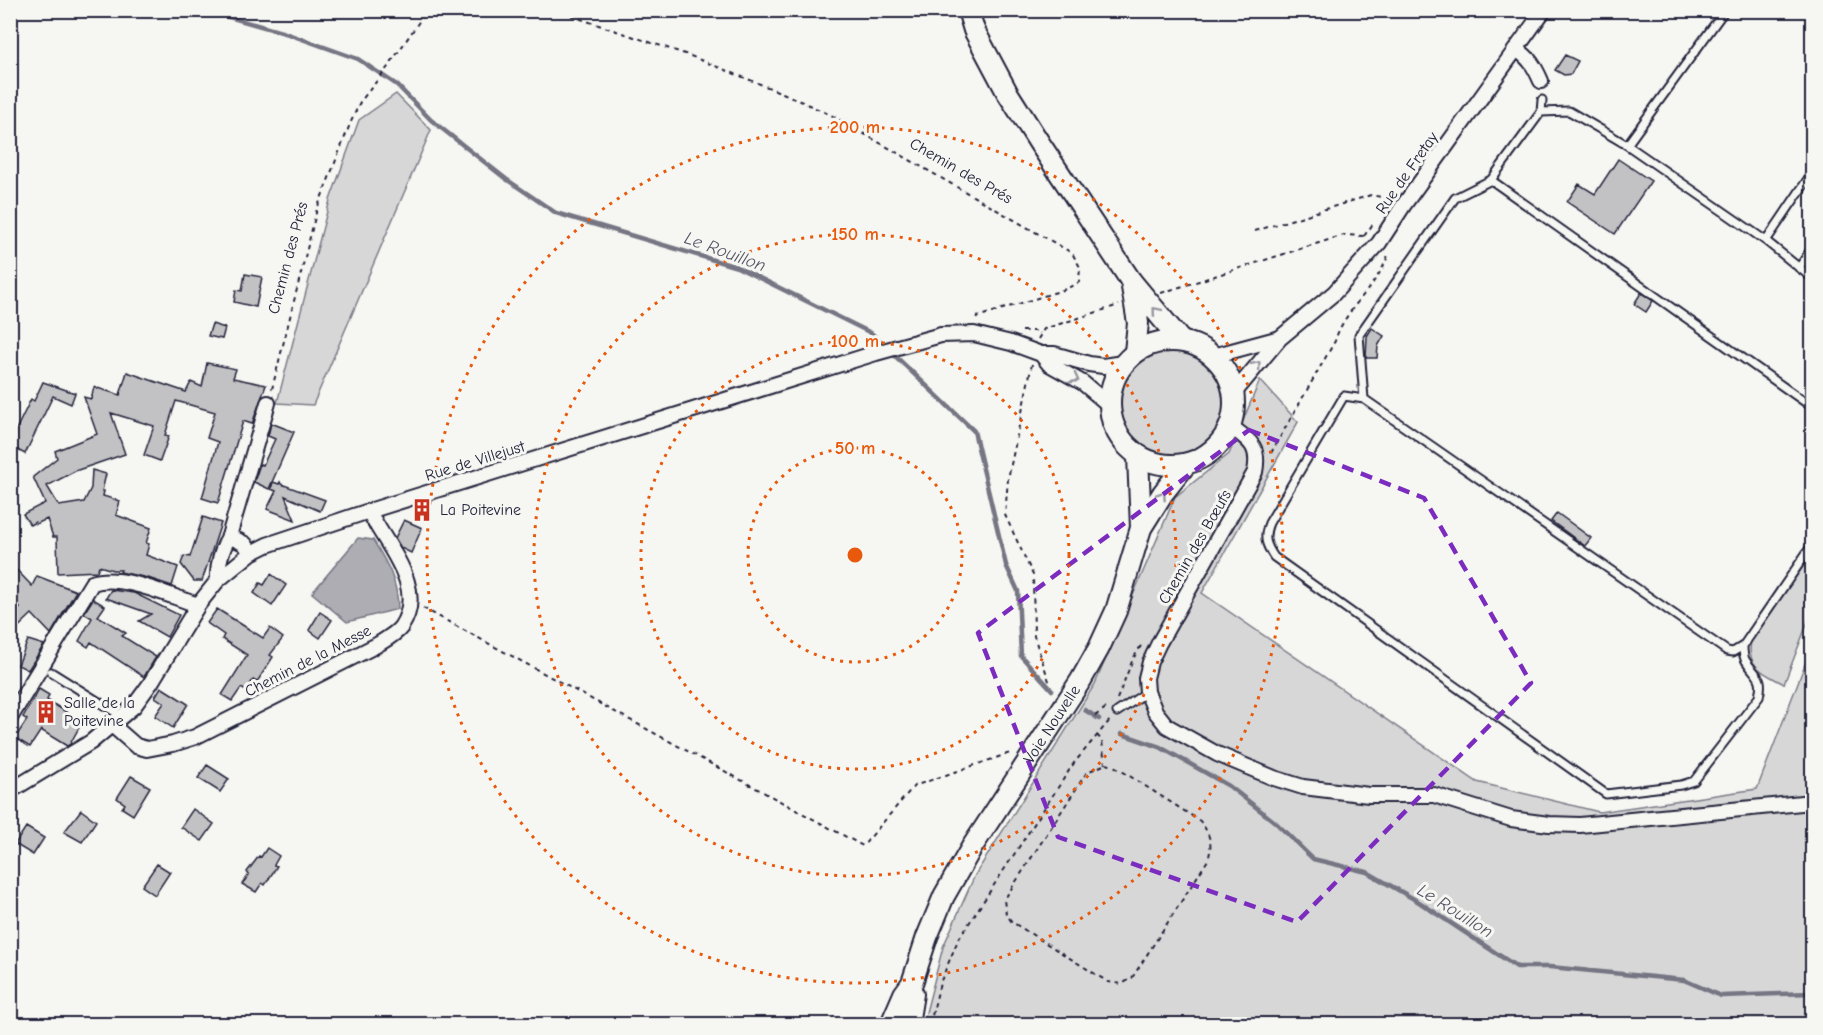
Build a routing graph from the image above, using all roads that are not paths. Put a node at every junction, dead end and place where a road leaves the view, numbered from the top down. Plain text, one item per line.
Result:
1 (968, 10) edge
2 (1544, 10) edge
3 (1725, 10) edge
4 (1516, 49) junction
5 (1541, 81) dead end
6 (1542, 100) dead end
7 (1541, 112) junction
8 (1628, 145) junction
9 (1812, 173) edge
10 (1491, 180) junction
11 (1766, 241) junction
12 (1812, 248) edge
13 (1798, 268) junction
14 (1812, 278) edge
15 (1131, 281) junction
16 (1280, 338) junction
17 (1181, 341) junction
18 (1214, 356) junction
19 (1129, 358) junction
20 (1036, 360) junction
21 (1234, 393) junction
22 (1364, 399) junction
23 (268, 403) road end
24 (1109, 405) junction
25 (1812, 407) edge
26 (1230, 426) junction
27 (1138, 456) junction
28 (1186, 464) junction
29 (369, 511) junction
30 (1142, 528) junction
31 (229, 536) junction
32 (1812, 545) edge
33 (251, 553) junction
34 (218, 580) junction
35 (198, 605) junction
36 (1743, 646) junction
37 (51, 672) dead end
38 (1147, 692) junction
39 (1116, 709) road end
40 (10, 718) edge
41 (117, 721) junction
42 (10, 791) edge
43 (1812, 802) edge
44 (912, 983) junction
45 (891, 1024) edge
46 (908, 1024) edge

1 - 15 main road
2 - 4 street, Rue de Fretay
3 - 8 lane
4 - 5 street
4 - 16 street, Rue de Fretay
6 - 7 lane
7 - 8 lane
7 - 10 lane
8 - 11 lane
9 - 11 lane
10 - 22 lane
10 - 25 lane
11 - 13 lane
12 - 13 lane
13 - 14 lane
17 -> 15 main road
15 - 19 main road
16 - 18 street, Rue de Fretay
21 -> 16 street, Rue de Fretay
17 - 18 main road
17 - 19 main road
18 - 21 main road
19 - 20 street, Rue de Villejust
19 - 24 main road
20 -> 24 street, Rue de Villejust
20 - 29 street, Rue de Villejust
21 - 26 main road
22 - 36 lane
22 - 36 lane
23 - 31 street
24 - 27 main road
26 - 28 main road
26 - 38 street, Chemin des Bœufs
27 - 28 main road
27 - 30 main road
30 -> 28 main road, Voie Nouvelle
29 - 33 street, Rue de Villejust
29 - 41 street, Chemin de la Messe
30 - 44 main road, Voie Nouvelle
31 - 33 street
31 - 34 street
32 - 36 lane
33 - 34 street, Rue de Villejust
34 - 35 street, Rue de Villejust
35 - 40 street
35 - 41 street, Rue de Villejust
37 - 41 lane
38 - 39 lane
38 - 43 street
41 - 42 street, Rue de Villejust
44 - 45 main road, Voie Nouvelle
44 - 46 main road, Voie Nouvelle

